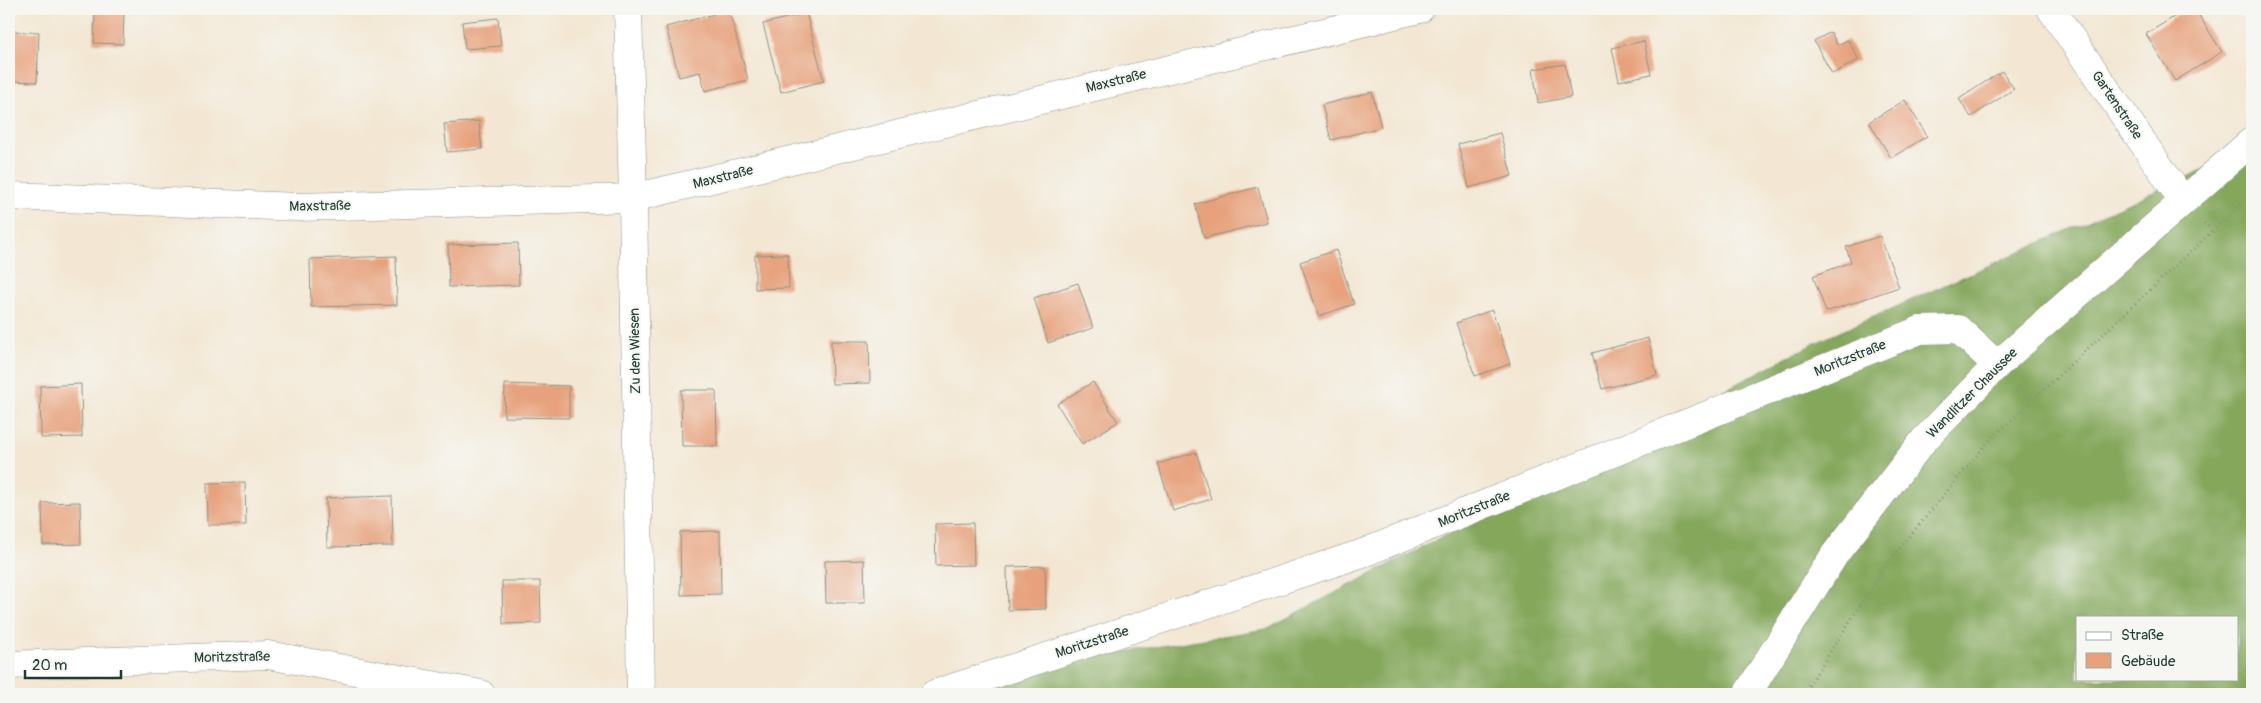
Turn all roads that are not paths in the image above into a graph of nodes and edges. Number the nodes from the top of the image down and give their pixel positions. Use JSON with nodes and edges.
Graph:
{"nodes":[{"id":1,"x":628,"y":9,"type":"edge"},
{"id":2,"x":1420,"y":9,"type":"edge"},
{"id":3,"x":2051,"y":9,"type":"edge"},
{"id":4,"x":2252,"y":141,"type":"edge"},
{"id":5,"x":9,"y":196,"type":"edge"},
{"id":6,"x":633,"y":198,"type":"junction"},
{"id":7,"x":2183,"y":200,"type":"junction"},
{"id":8,"x":1997,"y":365,"type":"junction"},
{"id":9,"x":9,"y":665,"type":"edge"},
{"id":10,"x":481,"y":694,"type":"edge"},
{"id":11,"x":640,"y":694,"type":"edge"},
{"id":12,"x":934,"y":694,"type":"edge"},
{"id":13,"x":1747,"y":694,"type":"edge"}],
"edges":[{"from":1,"to":6,"type":"street","name":"Zu den Wiesen"},
{"from":2,"to":6,"type":"street","name":"Maxstraße"},
{"from":3,"to":7,"type":"street","name":"Gartenstraße"},
{"from":4,"to":7,"type":"street","name":"Wandlitzer Chaussee"},
{"from":5,"to":6,"type":"street","name":"Maxstraße"},
{"from":6,"to":11,"type":"street","name":"Zu den Wiesen"},
{"from":7,"to":8,"type":"street","name":"Wandlitzer Chaussee"},
{"from":8,"to":12,"type":"street","name":"Moritzstraße"},
{"from":8,"to":13,"type":"street","name":"Wandlitzer Chaussee"},
{"from":9,"to":10,"type":"street","name":"Moritzstraße"}]}
